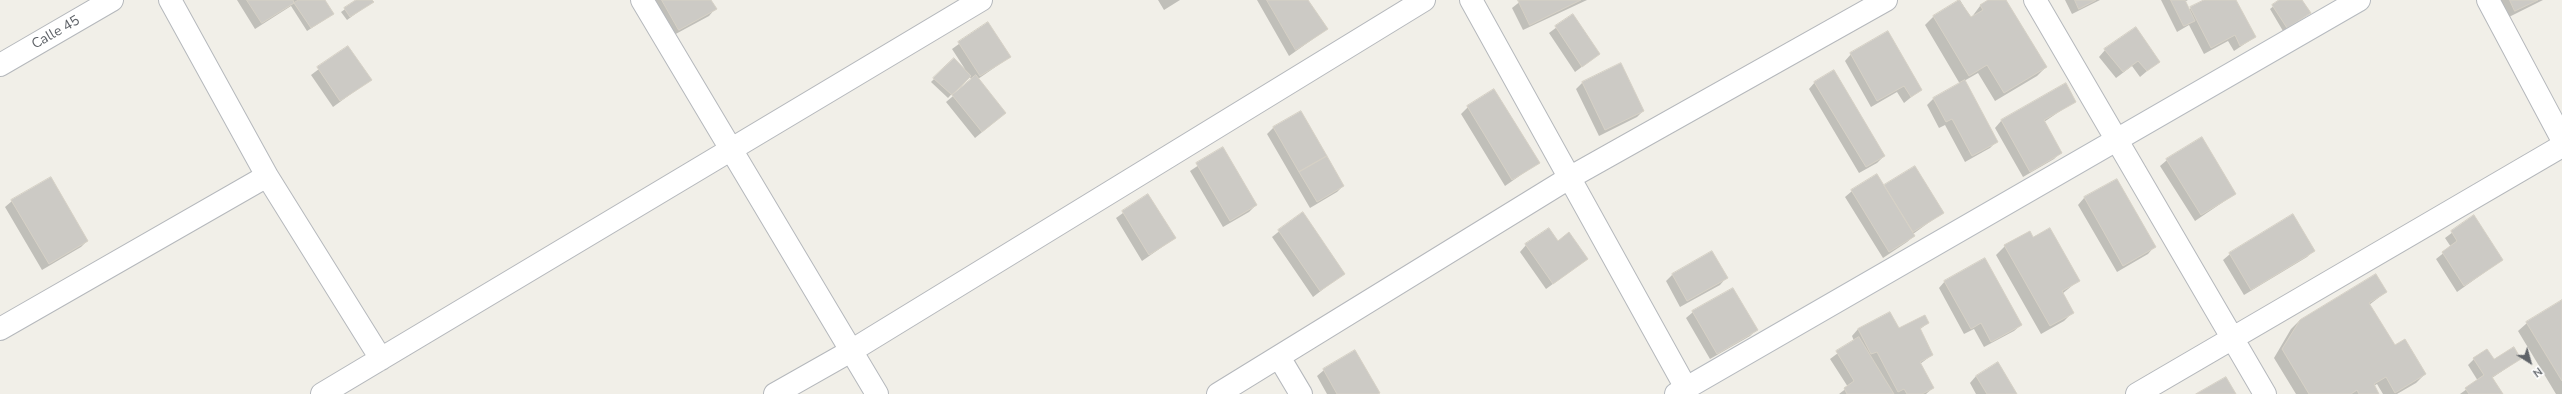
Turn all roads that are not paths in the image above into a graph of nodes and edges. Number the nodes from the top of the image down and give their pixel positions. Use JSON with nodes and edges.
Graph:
{"nodes":[{"id":1,"x":112,"y":0,"type":"edge"},
{"id":2,"x":170,"y":0,"type":"edge"},
{"id":3,"x":642,"y":0,"type":"edge"},
{"id":4,"x":981,"y":0,"type":"edge"},
{"id":5,"x":1424,"y":0,"type":"edge"},
{"id":6,"x":1471,"y":0,"type":"edge"},
{"id":7,"x":1886,"y":0,"type":"edge"},
{"id":8,"x":2035,"y":0,"type":"edge"},
{"id":9,"x":2359,"y":0,"type":"edge"},
{"id":10,"x":2488,"y":0,"type":"edge"},
{"id":11,"x":0,"y":65,"type":"edge"},
{"id":12,"x":2562,"y":140,"type":"edge"},
{"id":13,"x":2118,"y":141,"type":"junction"},
{"id":14,"x":2562,"y":146,"type":"edge"},
{"id":15,"x":732,"y":150,"type":"junction"},
{"id":16,"x":267,"y":176,"type":"junction"},
{"id":17,"x":1569,"y":178,"type":"junction"},
{"id":18,"x":0,"y":329,"type":"edge"},
{"id":19,"x":2232,"y":338,"type":"junction"},
{"id":20,"x":851,"y":351,"type":"junction"},
{"id":21,"x":1279,"y":358,"type":"junction"},
{"id":22,"x":381,"y":359,"type":"junction"},
{"id":23,"x":1681,"y":391,"type":"edge"},
{"id":24,"x":322,"y":394,"type":"edge"},
{"id":25,"x":775,"y":394,"type":"edge"},
{"id":26,"x":877,"y":394,"type":"edge"},
{"id":27,"x":1218,"y":394,"type":"edge"},
{"id":28,"x":1301,"y":394,"type":"edge"},
{"id":29,"x":2137,"y":394,"type":"edge"},
{"id":30,"x":2265,"y":394,"type":"edge"}],
"edges":[{"from":1,"to":11,"type":"street","name":"Calle 45"},
{"from":2,"to":16,"type":"street"},
{"from":3,"to":15,"type":"street"},
{"from":4,"to":15,"type":"street"},
{"from":5,"to":20,"type":"street"},
{"from":6,"to":17,"type":"street"},
{"from":7,"to":17,"type":"street"},
{"from":8,"to":13,"type":"street"},
{"from":9,"to":13,"type":"street"},
{"from":10,"to":12,"type":"street"},
{"from":13,"to":19,"type":"street"},
{"from":13,"to":23,"type":"street"},
{"from":14,"to":19,"type":"street"},
{"from":15,"to":20,"type":"street"},
{"from":15,"to":22,"type":"street"},
{"from":16,"to":18,"type":"street"},
{"from":16,"to":22,"type":"street"},
{"from":17,"to":21,"type":"street"},
{"from":17,"to":23,"type":"street"},
{"from":19,"to":29,"type":"street"},
{"from":19,"to":30,"type":"street"},
{"from":20,"to":25,"type":"street"},
{"from":20,"to":26,"type":"street"},
{"from":21,"to":27,"type":"street"},
{"from":21,"to":28,"type":"street"},
{"from":22,"to":24,"type":"street"}]}
